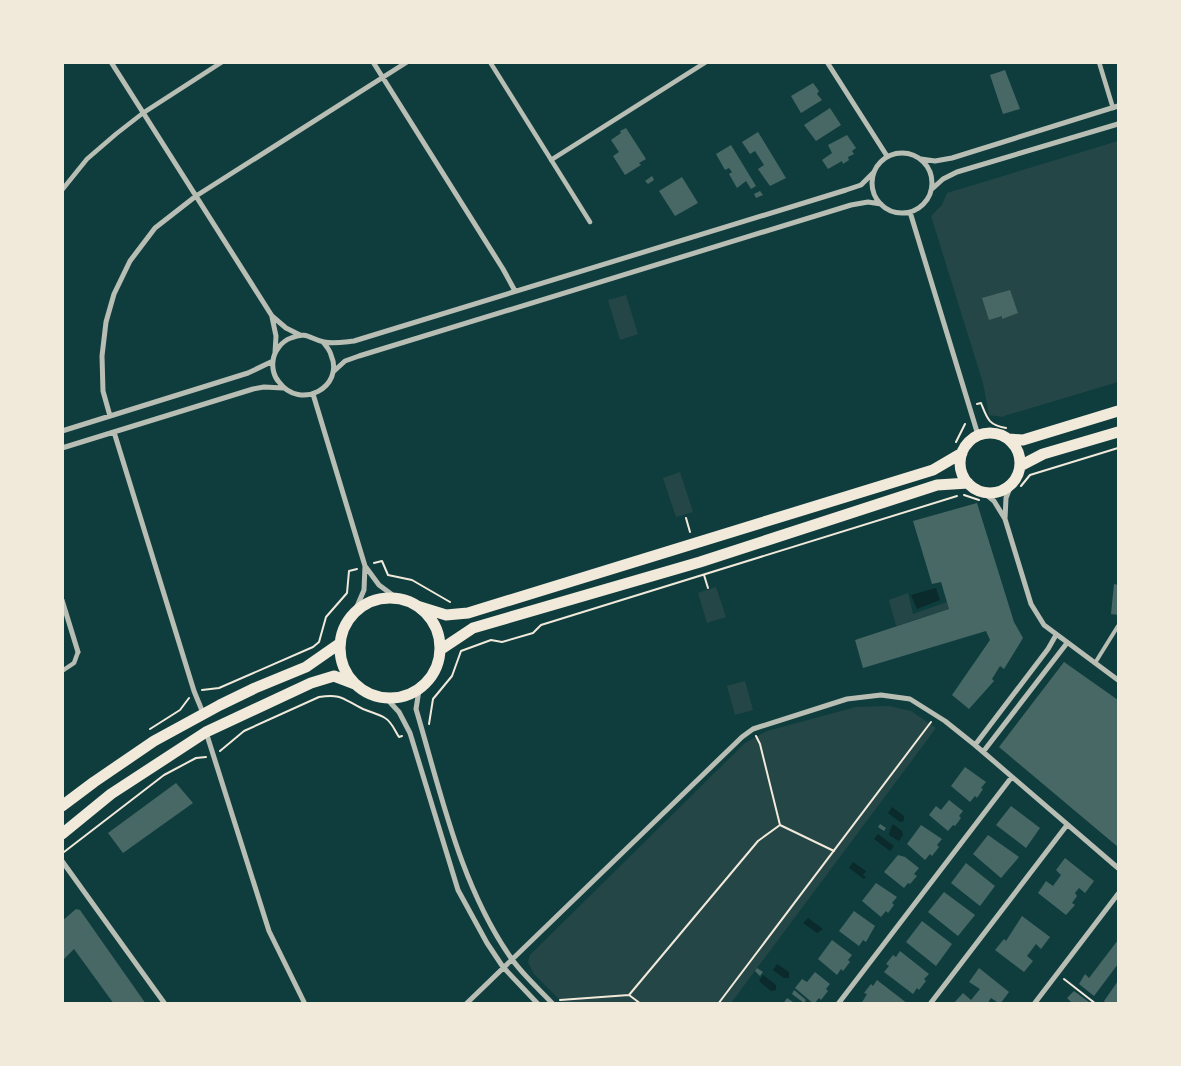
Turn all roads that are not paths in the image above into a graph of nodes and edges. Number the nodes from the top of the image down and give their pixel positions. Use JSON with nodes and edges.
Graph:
{"nodes":[{"id":1,"x":111,"y":62,"type":"edge"},
{"id":2,"x":222,"y":62,"type":"edge"},
{"id":3,"x":372,"y":62,"type":"edge"},
{"id":4,"x":407,"y":62,"type":"edge"},
{"id":5,"x":490,"y":62,"type":"edge"},
{"id":6,"x":706,"y":62,"type":"edge"},
{"id":7,"x":827,"y":62,"type":"edge"},
{"id":8,"x":1099,"y":62,"type":"edge"},
{"id":9,"x":382,"y":78,"type":"junction"},
{"id":10,"x":1116,"y":107,"type":"edge"},
{"id":11,"x":143,"y":113,"type":"junction"},
{"id":12,"x":1118,"y":124,"type":"edge"},
{"id":13,"x":887,"y":156,"type":"junction"},
{"id":14,"x":921,"y":158,"type":"junction"},
{"id":15,"x":551,"y":160,"type":"junction"},
{"id":16,"x":874,"y":172,"type":"junction"},
{"id":17,"x":932,"y":189,"type":"junction"},
{"id":18,"x":62,"y":190,"type":"edge"},
{"id":19,"x":196,"y":196,"type":"junction"},
{"id":20,"x":881,"y":204,"type":"junction"},
{"id":21,"x":910,"y":212,"type":"junction"},
{"id":22,"x":590,"y":222,"type":"dead end"},
{"id":23,"x":515,"y":291,"type":"junction"},
{"id":24,"x":272,"y":316,"type":"junction"},
{"id":25,"x":300,"y":335,"type":"junction"},
{"id":26,"x":323,"y":342,"type":"junction"},
{"id":27,"x":275,"y":353,"type":"junction"},
{"id":28,"x":273,"y":361,"type":"junction"},
{"id":29,"x":333,"y":372,"type":"junction"},
{"id":30,"x":283,"y":388,"type":"junction"},
{"id":31,"x":313,"y":394,"type":"junction"},
{"id":32,"x":1118,"y":411,"type":"edge"},
{"id":33,"x":110,"y":416,"type":"junction"},
{"id":34,"x":62,"y":431,"type":"edge"},
{"id":35,"x":114,"y":432,"type":"junction"},
{"id":36,"x":1118,"y":432,"type":"edge"},
{"id":37,"x":1010,"y":434,"type":"junction"},
{"id":38,"x":978,"y":435,"type":"junction"},
{"id":39,"x":62,"y":448,"type":"edge"},
{"id":40,"x":957,"y":450,"type":"junction"},
{"id":41,"x":1020,"y":466,"type":"junction"},
{"id":42,"x":968,"y":483,"type":"junction"},
{"id":43,"x":1014,"y":487,"type":"junction"},
{"id":44,"x":984,"y":497,"type":"junction"},
{"id":45,"x":1005,"y":519,"type":"junction"},
{"id":46,"x":365,"y":566,"type":"junction"},
{"id":47,"x":398,"y":599,"type":"junction"},
{"id":48,"x":62,"y":600,"type":"edge"},
{"id":49,"x":417,"y":606,"type":"junction"},
{"id":50,"x":355,"y":611,"type":"junction"},
{"id":51,"x":1118,"y":626,"type":"edge"},
{"id":52,"x":1056,"y":635,"type":"junction"},
{"id":53,"x":1067,"y":643,"type":"junction"},
{"id":54,"x":339,"y":644,"type":"junction"},
{"id":55,"x":440,"y":650,"type":"junction"},
{"id":56,"x":78,"y":652,"type":"joint"},
{"id":57,"x":1095,"y":663,"type":"junction"},
{"id":58,"x":62,"y":671,"type":"edge"},
{"id":59,"x":1118,"y":672,"type":"edge"},
{"id":60,"x":1117,"y":679,"type":"edge"},
{"id":61,"x":355,"y":684,"type":"junction"},
{"id":62,"x":419,"y":690,"type":"junction"},
{"id":63,"x":386,"y":698,"type":"junction"},
{"id":64,"x":203,"y":714,"type":"junction"},
{"id":65,"x":206,"y":732,"type":"junction"},
{"id":66,"x":974,"y":745,"type":"junction"},
{"id":67,"x":983,"y":752,"type":"junction"},
{"id":68,"x":1011,"y":778,"type":"junction"},
{"id":69,"x":62,"y":806,"type":"edge"},
{"id":70,"x":1067,"y":825,"type":"junction"},
{"id":71,"x":62,"y":834,"type":"edge"},
{"id":72,"x":62,"y":861,"type":"edge"},
{"id":73,"x":1118,"y":868,"type":"edge"},
{"id":74,"x":1118,"y":894,"type":"edge"},
{"id":75,"x":512,"y":959,"type":"junction"},
{"id":76,"x":503,"y":967,"type":"junction"},
{"id":77,"x":304,"y":1001,"type":"edge"},
{"id":78,"x":552,"y":1003,"type":"edge"},
{"id":79,"x":165,"y":1004,"type":"edge"},
{"id":80,"x":297,"y":1004,"type":"edge"},
{"id":81,"x":466,"y":1004,"type":"edge"},
{"id":82,"x":538,"y":1004,"type":"edge"},
{"id":83,"x":838,"y":1004,"type":"edge"},
{"id":84,"x":930,"y":1004,"type":"edge"},
{"id":85,"x":1034,"y":1004,"type":"edge"}],
"edges":[{"from":1,"to":11,"type":"street"},
{"from":2,"to":11,"type":"street"},
{"from":3,"to":9,"type":"street"},
{"from":4,"to":9,"type":"street"},
{"from":5,"to":15,"type":"street"},
{"from":6,"to":15,"type":"street"},
{"from":7,"to":13,"type":"street"},
{"from":8,"to":10,"type":"street"},
{"from":9,"to":19,"type":"street"},
{"from":9,"to":23,"type":"street"},
{"from":10,"to":14,"type":"street"},
{"from":11,"to":18,"type":"street"},
{"from":11,"to":19,"type":"street"},
{"from":12,"to":17,"type":"street"},
{"from":13,"to":14,"type":"street"},
{"from":13,"to":16,"type":"street"},
{"from":14,"to":17,"type":"street"},
{"from":15,"to":22,"type":"street"},
{"from":16,"to":20,"type":"street"},
{"from":16,"to":23,"type":"street"},
{"from":17,"to":21,"type":"street"},
{"from":19,"to":24,"type":"street"},
{"from":19,"to":33,"type":"street"},
{"from":20,"to":21,"type":"street"},
{"from":20,"to":29,"type":"street"},
{"from":21,"to":38,"type":"street"},
{"from":23,"to":26,"type":"street"},
{"from":24,"to":25,"type":"street"},
{"from":24,"to":27,"type":"street"},
{"from":25,"to":26,"type":"street"},
{"from":25,"to":27,"type":"street"},
{"from":26,"to":29,"type":"street"},
{"from":27,"to":28,"type":"street"},
{"from":28,"to":30,"type":"street"},
{"from":28,"to":33,"type":"street"},
{"from":29,"to":31,"type":"street"},
{"from":30,"to":31,"type":"street"},
{"from":30,"to":35,"type":"street"},
{"from":31,"to":46,"type":"street"},
{"from":32,"to":37,"type":"main road"},
{"from":33,"to":34,"type":"street"},
{"from":35,"to":39,"type":"street"},
{"from":35,"to":64,"type":"street"},
{"from":36,"to":41,"type":"main road"},
{"from":37,"to":38,"type":"main road"},
{"from":37,"to":41,"type":"main road"},
{"from":38,"to":40,"type":"main road"},
{"from":40,"to":42,"type":"main road"},
{"from":40,"to":49,"type":"main road"},
{"from":41,"to":43,"type":"main road"},
{"from":42,"to":44,"type":"main road"},
{"from":42,"to":55,"type":"main road"},
{"from":43,"to":44,"type":"main road"},
{"from":43,"to":45,"type":"street"},
{"from":44,"to":45,"type":"street"},
{"from":45,"to":52,"type":"street"},
{"from":46,"to":47,"type":"street"},
{"from":46,"to":50,"type":"street"},
{"from":47,"to":49,"type":"main road"},
{"from":47,"to":50,"type":"main road"},
{"from":48,"to":56,"type":"street"},
{"from":49,"to":55,"type":"main road"},
{"from":50,"to":54,"type":"main road"},
{"from":51,"to":57,"type":"lane"},
{"from":52,"to":53,"type":"street"},
{"from":52,"to":66,"type":"street"},
{"from":53,"to":57,"type":"street"},
{"from":53,"to":67,"type":"street"},
{"from":54,"to":61,"type":"main road"},
{"from":54,"to":64,"type":"main road"},
{"from":55,"to":62,"type":"main road"},
{"from":56,"to":58,"type":"street"},
{"from":57,"to":60,"type":"street"},
{"from":59,"to":60,"type":"lane"},
{"from":61,"to":63,"type":"main road"},
{"from":61,"to":65,"type":"main road"},
{"from":62,"to":63,"type":"main road"},
{"from":62,"to":75,"type":"street"},
{"from":63,"to":76,"type":"street"},
{"from":64,"to":69,"type":"main road"},
{"from":65,"to":71,"type":"main road"},
{"from":65,"to":77,"type":"street"},
{"from":66,"to":67,"type":"street"},
{"from":66,"to":75,"type":"street"},
{"from":67,"to":68,"type":"street"},
{"from":68,"to":70,"type":"street"},
{"from":68,"to":83,"type":"street"},
{"from":70,"to":73,"type":"street"},
{"from":70,"to":84,"type":"street"},
{"from":72,"to":79,"type":"street"},
{"from":74,"to":85,"type":"street"},
{"from":75,"to":76,"type":"street"},
{"from":75,"to":78,"type":"street"},
{"from":76,"to":81,"type":"street"},
{"from":76,"to":82,"type":"street"},
{"from":77,"to":80,"type":"street"}]}
